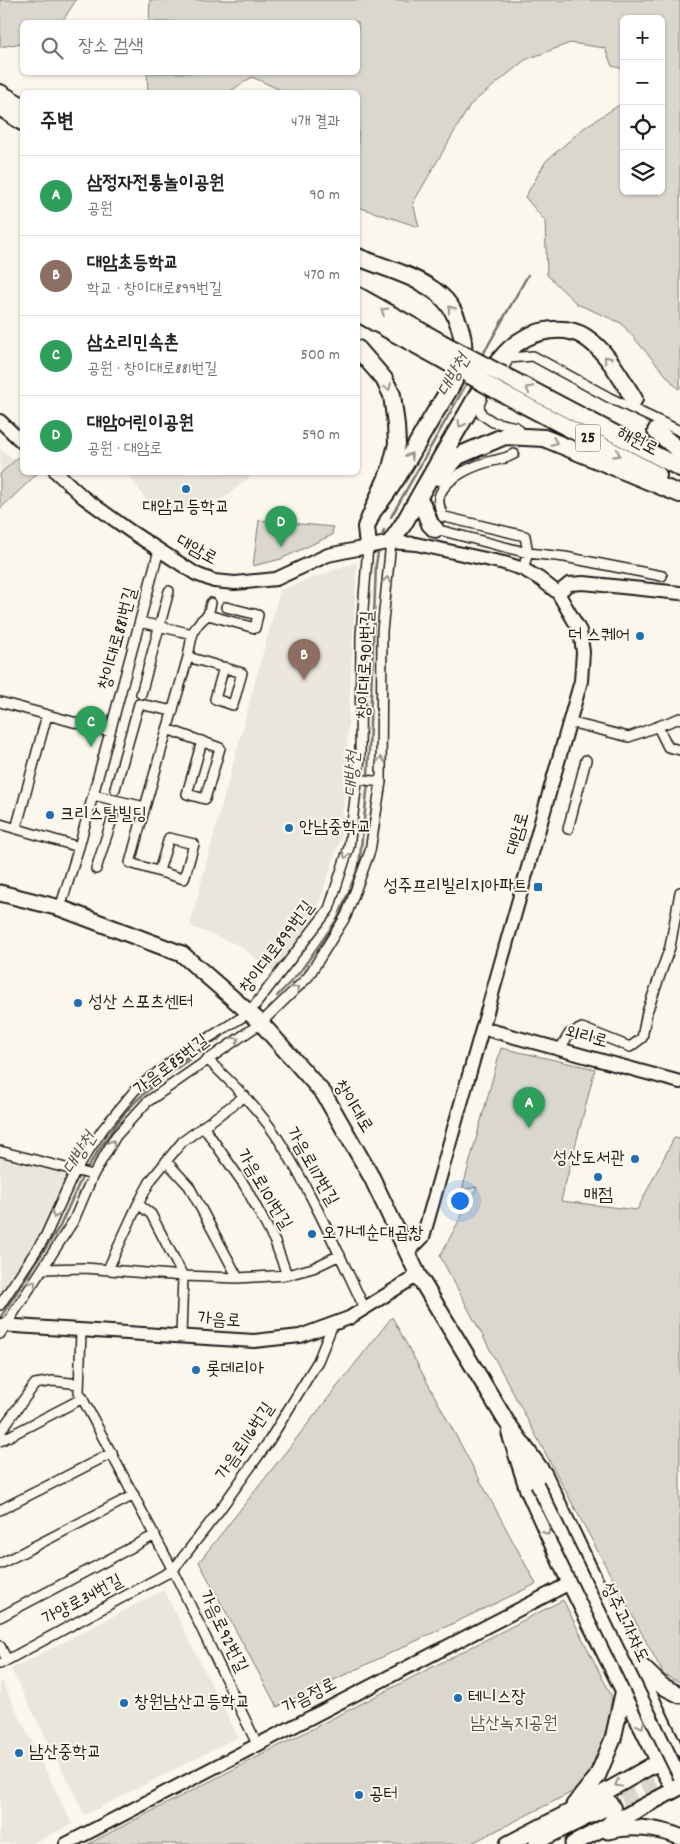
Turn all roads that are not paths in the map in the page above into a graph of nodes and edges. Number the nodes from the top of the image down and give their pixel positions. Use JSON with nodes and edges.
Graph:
{"nodes":[{"id":1,"x":0,"y":92,"type":"edge"},
{"id":2,"x":20,"y":105,"type":"edge"},
{"id":3,"x":0,"y":107,"type":"edge"},
{"id":4,"x":20,"y":121,"type":"edge"},
{"id":5,"x":360,"y":258,"type":"edge"},
{"id":6,"x":360,"y":297,"type":"edge"},
{"id":7,"x":360,"y":315,"type":"edge"},
{"id":8,"x":440,"y":350,"type":"junction"},
{"id":9,"x":360,"y":351,"type":"edge"},
{"id":10,"x":634,"y":399,"type":"dead end"},
{"id":11,"x":0,"y":421,"type":"edge"},
{"id":12,"x":519,"y":430,"type":"dead end"},
{"id":13,"x":656,"y":431,"type":"dead end"},
{"id":14,"x":680,"y":431,"type":"edge"},
{"id":15,"x":20,"y":440,"type":"edge"},
{"id":16,"x":680,"y":451,"type":"edge"},
{"id":17,"x":514,"y":454,"type":"dead end"},
{"id":18,"x":680,"y":468,"type":"edge"},
{"id":19,"x":59,"y":475,"type":"edge"},
{"id":20,"x":680,"y":487,"type":"edge"},
{"id":21,"x":680,"y":494,"type":"edge"},
{"id":22,"x":422,"y":504,"type":"junction"},
{"id":23,"x":373,"y":511,"type":"junction"},
{"id":24,"x":435,"y":529,"type":"joint"},
{"id":25,"x":391,"y":542,"type":"junction"},
{"id":26,"x":368,"y":546,"type":"junction"},
{"id":27,"x":160,"y":550,"type":"junction"},
{"id":28,"x":528,"y":553,"type":"junction"},
{"id":29,"x":523,"y":569,"type":"junction"},
{"id":30,"x":662,"y":576,"type":"dead end"},
{"id":31,"x":170,"y":591,"type":"dead end"},
{"id":32,"x":558,"y":593,"type":"junction"},
{"id":33,"x":680,"y":593,"type":"edge"},
{"id":34,"x":211,"y":603,"type":"dead end"},
{"id":35,"x":226,"y":607,"type":"dead end"},
{"id":36,"x":208,"y":615,"type":"junction"},
{"id":37,"x":140,"y":622,"type":"junction"},
{"id":38,"x":160,"y":626,"type":"junction"},
{"id":39,"x":193,"y":634,"type":"junction"},
{"id":40,"x":188,"y":657,"type":"junction"},
{"id":41,"x":224,"y":668,"type":"dead end"},
{"id":42,"x":141,"y":694,"type":"dead end"},
{"id":43,"x":0,"y":702,"type":"edge"},
{"id":44,"x":173,"y":712,"type":"junction"},
{"id":45,"x":47,"y":715,"type":"junction"},
{"id":46,"x":680,"y":718,"type":"edge"},
{"id":47,"x":570,"y":722,"type":"junction"},
{"id":48,"x":658,"y":727,"type":"junction"},
{"id":49,"x":167,"y":730,"type":"junction"},
{"id":50,"x":110,"y":732,"type":"junction"},
{"id":51,"x":202,"y":741,"type":"junction"},
{"id":52,"x":680,"y":750,"type":"edge"},
{"id":53,"x":586,"y":760,"type":"dead end"},
{"id":54,"x":358,"y":779,"type":"junction"},
{"id":55,"x":381,"y":782,"type":"junction"},
{"id":56,"x":115,"y":789,"type":"dead end"},
{"id":57,"x":93,"y":795,"type":"junction"},
{"id":58,"x":118,"y":801,"type":"junction"},
{"id":59,"x":145,"y":807,"type":"junction"},
{"id":60,"x":0,"y":824,"type":"edge"},
{"id":61,"x":16,"y":829,"type":"junction"},
{"id":62,"x":568,"y":830,"type":"dead end"},
{"id":63,"x":79,"y":847,"type":"junction"},
{"id":64,"x":96,"y":869,"type":"dead end"},
{"id":65,"x":158,"y":871,"type":"junction"},
{"id":66,"x":680,"y":892,"type":"edge"},
{"id":67,"x":0,"y":893,"type":"edge"},
{"id":68,"x":60,"y":908,"type":"junction"},
{"id":69,"x":330,"y":909,"type":"junction"},
{"id":70,"x":346,"y":916,"type":"junction"},
{"id":71,"x":255,"y":1018,"type":"junction"},
{"id":72,"x":482,"y":1028,"type":"junction"},
{"id":73,"x":560,"y":1049,"type":"junction"},
{"id":74,"x":207,"y":1059,"type":"junction"},
{"id":75,"x":680,"y":1082,"type":"edge"},
{"id":76,"x":244,"y":1096,"type":"junction"},
{"id":77,"x":203,"y":1126,"type":"junction"},
{"id":78,"x":0,"y":1151,"type":"edge"},
{"id":79,"x":166,"y":1161,"type":"junction"},
{"id":80,"x":75,"y":1170,"type":"junction"},
{"id":81,"x":93,"y":1175,"type":"junction"},
{"id":82,"x":138,"y":1204,"type":"junction"},
{"id":83,"x":407,"y":1253,"type":"junction"},
{"id":84,"x":340,"y":1255,"type":"junction"},
{"id":85,"x":43,"y":1269,"type":"junction"},
{"id":86,"x":108,"y":1270,"type":"junction"},
{"id":87,"x":418,"y":1274,"type":"junction"},
{"id":88,"x":287,"y":1275,"type":"junction"},
{"id":89,"x":183,"y":1276,"type":"junction"},
{"id":90,"x":238,"y":1278,"type":"junction"},
{"id":91,"x":0,"y":1305,"type":"edge"},
{"id":92,"x":364,"y":1307,"type":"junction"},
{"id":93,"x":333,"y":1324,"type":"junction"},
{"id":94,"x":2,"y":1327,"type":"edge"},
{"id":95,"x":81,"y":1330,"type":"junction"},
{"id":96,"x":181,"y":1336,"type":"junction"},
{"id":97,"x":79,"y":1384,"type":"junction"},
{"id":98,"x":83,"y":1398,"type":"junction"},
{"id":99,"x":506,"y":1421,"type":"junction"},
{"id":100,"x":0,"y":1432,"type":"edge"},
{"id":101,"x":0,"y":1441,"type":"edge"},
{"id":102,"x":112,"y":1453,"type":"junction"},
{"id":103,"x":537,"y":1484,"type":"joint"},
{"id":104,"x":134,"y":1495,"type":"junction"},
{"id":105,"x":0,"y":1510,"type":"edge"},
{"id":106,"x":155,"y":1536,"type":"junction"},
{"id":107,"x":0,"y":1564,"type":"edge"},
{"id":108,"x":174,"y":1570,"type":"junction"},
{"id":109,"x":570,"y":1583,"type":"junction"},
{"id":110,"x":0,"y":1617,"type":"edge"},
{"id":111,"x":0,"y":1646,"type":"edge"},
{"id":112,"x":629,"y":1652,"type":"junction"},
{"id":113,"x":4,"y":1661,"type":"edge"},
{"id":114,"x":624,"y":1689,"type":"junction"},
{"id":115,"x":680,"y":1695,"type":"edge"},
{"id":116,"x":257,"y":1744,"type":"junction"},
{"id":117,"x":679,"y":1753,"type":"edge"},
{"id":118,"x":659,"y":1762,"type":"junction"},
{"id":119,"x":679,"y":1788,"type":"edge"},
{"id":120,"x":566,"y":1814,"type":"junction"},
{"id":121,"x":599,"y":1814,"type":"junction"},
{"id":122,"x":590,"y":1836,"type":"junction"},
{"id":123,"x":680,"y":1837,"type":"edge"},
{"id":124,"x":66,"y":1844,"type":"edge"},
{"id":125,"x":508,"y":1844,"type":"edge"},
{"id":126,"x":530,"y":1844,"type":"edge"},
{"id":127,"x":549,"y":1844,"type":"edge"},
{"id":128,"x":573,"y":1844,"type":"edge"}],
"edges":[{"from":1,"to":2,"type":"highway"},
{"from":3,"to":4,"type":"highway"},
{"from":23,"to":5,"type":"highway","one_way":true},
{"from":8,"to":6,"type":"highway","number":"25","one_way":true},
{"from":7,"to":8,"type":"highway","number":"25"},
{"from":18,"to":8,"type":"highway","name":"해원로","number":"25","one_way":true,"bridge":true},
{"from":8,"to":20,"type":"highway","name":"해원로","number":"25","one_way":true,"bridge":true},
{"from":9,"to":23,"type":"highway","one_way":true},
{"from":10,"to":25,"type":"highway","one_way":true},
{"from":11,"to":15,"type":"street"},
{"from":12,"to":14,"type":"street"},
{"from":13,"to":16,"type":"highway"},
{"from":17,"to":28,"type":"street"},
{"from":19,"to":27,"type":"street","name":"대암로"},
{"from":22,"to":21,"type":"highway","one_way":true},
{"from":22,"to":24,"type":"highway"},
{"from":22,"to":25,"type":"highway"},
{"from":23,"to":26,"type":"highway"},
{"from":24,"to":28,"type":"street"},
{"from":25,"to":26,"type":"street","name":"대암로"},
{"from":25,"to":29,"type":"street","name":"대암로"},
{"from":55,"to":25,"type":"street","name":"창이대로901번길","one_way":true},
{"from":26,"to":27,"type":"street","name":"대암로"},
{"from":26,"to":54,"type":"street","name":"창이대로899번길"},
{"from":27,"to":37,"type":"street","name":"창이대로881번길"},
{"from":28,"to":29,"type":"street"},
{"from":28,"to":30,"type":"street"},
{"from":29,"to":32,"type":"street","name":"대암로"},
{"from":31,"to":38,"type":"street"},
{"from":32,"to":33,"type":"street"},
{"from":32,"to":47,"type":"street","name":"대암로"},
{"from":34,"to":36,"type":"street"},
{"from":35,"to":36,"type":"street"},
{"from":36,"to":39,"type":"street"},
{"from":37,"to":38,"type":"street"},
{"from":37,"to":50,"type":"street","name":"창이대로881번길"},
{"from":38,"to":39,"type":"street"},
{"from":38,"to":42,"type":"street"},
{"from":39,"to":40,"type":"street"},
{"from":40,"to":41,"type":"street"},
{"from":40,"to":44,"type":"street"},
{"from":43,"to":45,"type":"street"},
{"from":44,"to":49,"type":"street"},
{"from":44,"to":56,"type":"street"},
{"from":45,"to":50,"type":"street"},
{"from":45,"to":61,"type":"street"},
{"from":46,"to":48,"type":"street"},
{"from":47,"to":48,"type":"street"},
{"from":47,"to":72,"type":"street","name":"대암로"},
{"from":48,"to":52,"type":"street"},
{"from":49,"to":51,"type":"street"},
{"from":49,"to":59,"type":"street"},
{"from":50,"to":57,"type":"street","name":"창이대로881번길"},
{"from":51,"to":51,"type":"street"},
{"from":53,"to":62,"type":"street"},
{"from":54,"to":55,"type":"street"},
{"from":54,"to":69,"type":"street","name":"창이대로899번길","one_way":true},
{"from":55,"to":70,"type":"street","name":"창이대로901번길"},
{"from":57,"to":58,"type":"street"},
{"from":57,"to":63,"type":"street","name":"창이대로881번길"},
{"from":58,"to":59,"type":"street"},
{"from":58,"to":64,"type":"street"},
{"from":59,"to":65,"type":"street"},
{"from":60,"to":61,"type":"street"},
{"from":61,"to":63,"type":"street"},
{"from":63,"to":68,"type":"street","name":"창이대로881번길"},
{"from":65,"to":65,"type":"street"},
{"from":66,"to":73,"type":"street"},
{"from":67,"to":68,"type":"main road","name":"창이대로"},
{"from":68,"to":71,"type":"main road","name":"창이대로"},
{"from":69,"to":70,"type":"street"},
{"from":69,"to":71,"type":"street","name":"창이대로899번길"},
{"from":71,"to":70,"type":"street","name":"창이대로901번길","one_way":true},
{"from":74,"to":71,"type":"street","name":"가음로85번길","one_way":true},
{"from":71,"to":80,"type":"street"},
{"from":71,"to":83,"type":"main road","name":"창이대로"},
{"from":72,"to":73,"type":"street","name":"외리로"},
{"from":72,"to":83,"type":"street","name":"대암로"},
{"from":73,"to":75,"type":"street","name":"외리로"},
{"from":74,"to":76,"type":"street","name":"가음로117번길"},
{"from":81,"to":74,"type":"street","name":"가음로85번길","one_way":true},
{"from":76,"to":77,"type":"street"},
{"from":76,"to":84,"type":"street","name":"가음로117번길"},
{"from":77,"to":79,"type":"street"},
{"from":77,"to":88,"type":"street","name":"가음로101번길"},
{"from":78,"to":80,"type":"street"},
{"from":79,"to":82,"type":"street"},
{"from":79,"to":90,"type":"street"},
{"from":80,"to":81,"type":"street"},
{"from":80,"to":91,"type":"street","one_way":true},
{"from":81,"to":85,"type":"street","name":"가음로85번길"},
{"from":82,"to":86,"type":"street"},
{"from":82,"to":89,"type":"street"},
{"from":83,"to":87,"type":"main road","name":"창이대로"},
{"from":84,"to":88,"type":"street"},
{"from":84,"to":92,"type":"street","name":"가음로117번길"},
{"from":85,"to":86,"type":"street"},
{"from":94,"to":85,"type":"street","name":"가음로85번길","one_way":true},
{"from":86,"to":89,"type":"street"},
{"from":87,"to":92,"type":"street","name":"가음로"},
{"from":87,"to":99,"type":"main road","name":"창이대로"},
{"from":88,"to":90,"type":"street"},
{"from":89,"to":90,"type":"street"},
{"from":89,"to":96,"type":"street"},
{"from":92,"to":93,"type":"street","name":"가음로"},
{"from":93,"to":96,"type":"street","name":"가음로"},
{"from":93,"to":108,"type":"street","name":"가음로116번길"},
{"from":94,"to":95,"type":"street","name":"가음로"},
{"from":95,"to":96,"type":"street","name":"가음로"},
{"from":95,"to":97,"type":"street","name":"가음로92번길"},
{"from":97,"to":98,"type":"street","name":"가음로92번길"},
{"from":97,"to":100,"type":"street"},
{"from":98,"to":101,"type":"street"},
{"from":98,"to":102,"type":"street","name":"가음로92번길"},
{"from":99,"to":103,"type":"street","name":"창이대로"},
{"from":99,"to":109,"type":"main road","one_way":true},
{"from":99,"to":112,"type":"main road"},
{"from":102,"to":104,"type":"street","name":"가음로92번길"},
{"from":102,"to":105,"type":"street"},
{"from":103,"to":119,"type":"street","name":"성주고가차도","bridge":true},
{"from":104,"to":106,"type":"street","name":"가음로92번길"},
{"from":104,"to":107,"type":"street"},
{"from":106,"to":108,"type":"street","name":"가음로92번길"},
{"from":106,"to":110,"type":"street"},
{"from":108,"to":113,"type":"street","name":"가양로34번길"},
{"from":108,"to":116,"type":"street","name":"가음로92번길"},
{"from":109,"to":114,"type":"main road"},
{"from":109,"to":116,"type":"street","name":"가음정로"},
{"from":111,"to":113,"type":"street","name":"가양로34번길"},
{"from":112,"to":115,"type":"main road"},
{"from":112,"to":117,"type":"main road"},
{"from":114,"to":118,"type":"main road","one_way":true},
{"from":114,"to":120,"type":"main road"},
{"from":116,"to":124,"type":"street","name":"가음정로"},
{"from":117,"to":118,"type":"main road"},
{"from":118,"to":119,"type":"main road"},
{"from":118,"to":121,"type":"main road","one_way":true},
{"from":119,"to":121,"type":"main road"},
{"from":120,"to":121,"type":"main road"},
{"from":120,"to":125,"type":"main road"},
{"from":121,"to":122,"type":"main road"},
{"from":121,"to":126,"type":"main road"},
{"from":121,"to":127,"type":"main road"},
{"from":122,"to":123,"type":"main road"},
{"from":122,"to":128,"type":"main road"}]}
